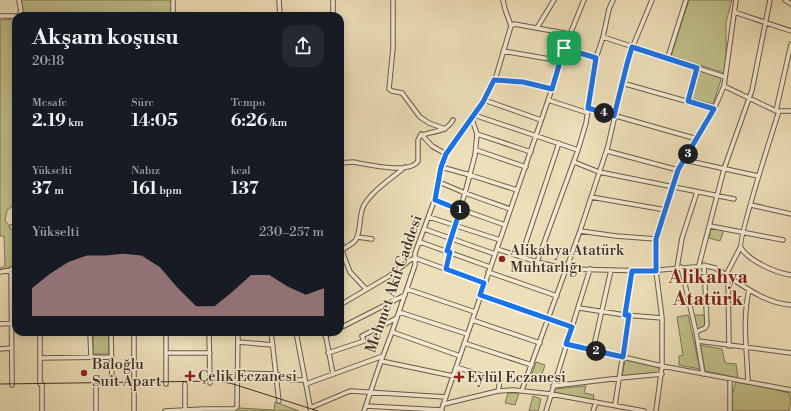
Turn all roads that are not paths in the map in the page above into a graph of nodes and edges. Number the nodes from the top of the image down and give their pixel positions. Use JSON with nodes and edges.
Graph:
{"nodes":[{"id":1,"x":19,"y":0,"type":"edge"},
{"id":2,"x":174,"y":0,"type":"edge"},
{"id":3,"x":279,"y":0,"type":"edge"},
{"id":4,"x":333,"y":0,"type":"edge"},
{"id":5,"x":393,"y":0,"type":"edge"},
{"id":6,"x":503,"y":0,"type":"edge"},
{"id":7,"x":554,"y":0,"type":"edge"},
{"id":8,"x":584,"y":0,"type":"edge"},
{"id":9,"x":613,"y":0,"type":"edge"},
{"id":10,"x":652,"y":0,"type":"edge"},
{"id":11,"x":686,"y":0,"type":"edge"},
{"id":12,"x":736,"y":0,"type":"edge"},
{"id":13,"x":770,"y":0,"type":"edge"},
{"id":14,"x":785,"y":0,"type":"edge"},
{"id":15,"x":791,"y":4,"type":"edge"},
{"id":16,"x":20,"y":12,"type":"edge"},
{"id":17,"x":173,"y":12,"type":"edge"},
{"id":18,"x":280,"y":12,"type":"edge"},
{"id":19,"x":333,"y":12,"type":"edge"},
{"id":20,"x":734,"y":12,"type":"junction"},
{"id":21,"x":0,"y":16,"type":"edge"},
{"id":22,"x":12,"y":16,"type":"edge"},
{"id":23,"x":765,"y":22,"type":"junction"},
{"id":24,"x":511,"y":26,"type":"junction"},
{"id":25,"x":537,"y":28,"type":"junction"},
{"id":26,"x":791,"y":31,"type":"edge"},
{"id":27,"x":570,"y":34,"type":"junction"},
{"id":28,"x":603,"y":37,"type":"junction"},
{"id":29,"x":791,"y":44,"type":"edge"},
{"id":30,"x":632,"y":47,"type":"junction"},
{"id":31,"x":564,"y":48,"type":"junction"},
{"id":32,"x":503,"y":51,"type":"junction"},
{"id":33,"x":668,"y":57,"type":"junction"},
{"id":34,"x":596,"y":58,"type":"junction"},
{"id":35,"x":561,"y":61,"type":"junction"},
{"id":36,"x":697,"y":68,"type":"junction"},
{"id":37,"x":726,"y":77,"type":"junction"},
{"id":38,"x":494,"y":80,"type":"junction"},
{"id":39,"x":622,"y":83,"type":"junction"},
{"id":40,"x":724,"y":86,"type":"junction"},
{"id":41,"x":552,"y":89,"type":"junction"},
{"id":42,"x":749,"y":98,"type":"junction"},
{"id":43,"x":484,"y":100,"type":"junction"},
{"id":44,"x":548,"y":100,"type":"junction"},
{"id":45,"x":688,"y":101,"type":"junction"},
{"id":46,"x":714,"y":109,"type":"junction"},
{"id":47,"x":588,"y":110,"type":"junction"},
{"id":48,"x":778,"y":111,"type":"junction"},
{"id":49,"x":791,"y":111,"type":"edge"},
{"id":50,"x":474,"y":115,"type":"junction"},
{"id":51,"x":614,"y":116,"type":"junction"},
{"id":52,"x":472,"y":119,"type":"junction"},
{"id":53,"x":453,"y":120,"type":"dead end"},
{"id":54,"x":541,"y":120,"type":"junction"},
{"id":55,"x":445,"y":129,"type":"junction"},
{"id":56,"x":421,"y":134,"type":"junction"},
{"id":57,"x":476,"y":134,"type":"junction"},
{"id":58,"x":536,"y":136,"type":"junction"},
{"id":59,"x":697,"y":139,"type":"junction"},
{"id":60,"x":559,"y":143,"type":"junction"},
{"id":61,"x":476,"y":150,"type":"junction"},
{"id":62,"x":578,"y":150,"type":"junction"},
{"id":63,"x":607,"y":151,"type":"junction"},
{"id":64,"x":530,"y":152,"type":"junction"},
{"id":65,"x":446,"y":154,"type":"junction"},
{"id":66,"x":684,"y":160,"type":"junction"},
{"id":67,"x":574,"y":162,"type":"junction"},
{"id":68,"x":344,"y":163,"type":"edge"},
{"id":69,"x":526,"y":166,"type":"junction"},
{"id":70,"x":441,"y":167,"type":"junction"},
{"id":71,"x":405,"y":168,"type":"junction"},
{"id":72,"x":724,"y":169,"type":"junction"},
{"id":73,"x":678,"y":170,"type":"junction"},
{"id":74,"x":599,"y":172,"type":"junction"},
{"id":75,"x":470,"y":174,"type":"junction"},
{"id":76,"x":758,"y":176,"type":"junction"},
{"id":77,"x":439,"y":182,"type":"junction"},
{"id":78,"x":673,"y":187,"type":"junction"},
{"id":79,"x":517,"y":190,"type":"junction"},
{"id":80,"x":697,"y":192,"type":"junction"},
{"id":81,"x":465,"y":193,"type":"junction"},
{"id":82,"x":717,"y":196,"type":"junction"},
{"id":83,"x":591,"y":197,"type":"junction"},
{"id":84,"x":734,"y":199,"type":"dead end"},
{"id":85,"x":435,"y":200,"type":"junction"},
{"id":86,"x":751,"y":205,"type":"junction"},
{"id":87,"x":510,"y":209,"type":"junction"},
{"id":88,"x":460,"y":210,"type":"junction"},
{"id":89,"x":666,"y":210,"type":"junction"},
{"id":90,"x":791,"y":214,"type":"edge"},
{"id":91,"x":429,"y":217,"type":"junction"},
{"id":92,"x":454,"y":225,"type":"junction"},
{"id":93,"x":505,"y":225,"type":"junction"},
{"id":94,"x":710,"y":226,"type":"junction"},
{"id":95,"x":424,"y":229,"type":"junction"},
{"id":96,"x":580,"y":231,"type":"junction"},
{"id":97,"x":743,"y":232,"type":"junction"},
{"id":98,"x":357,"y":237,"type":"junction"},
{"id":99,"x":451,"y":238,"type":"junction"},
{"id":100,"x":372,"y":239,"type":"dead end"},
{"id":101,"x":656,"y":239,"type":"junction"},
{"id":102,"x":500,"y":240,"type":"junction"},
{"id":103,"x":783,"y":240,"type":"dead end"},
{"id":104,"x":420,"y":242,"type":"junction"},
{"id":105,"x":740,"y":248,"type":"junction"},
{"id":106,"x":497,"y":249,"type":"junction"},
{"id":107,"x":344,"y":250,"type":"edge"},
{"id":108,"x":448,"y":252,"type":"junction"},
{"id":109,"x":495,"y":254,"type":"junction"},
{"id":110,"x":344,"y":257,"type":"edge"},
{"id":111,"x":521,"y":257,"type":"junction"},
{"id":112,"x":415,"y":258,"type":"junction"},
{"id":113,"x":537,"y":262,"type":"junction"},
{"id":114,"x":699,"y":265,"type":"junction"},
{"id":115,"x":704,"y":265,"type":"junction"},
{"id":116,"x":490,"y":266,"type":"junction"},
{"id":117,"x":679,"y":268,"type":"junction"},
{"id":118,"x":12,"y":269,"type":"edge"},
{"id":119,"x":446,"y":269,"type":"junction"},
{"id":120,"x":567,"y":269,"type":"junction"},
{"id":121,"x":590,"y":270,"type":"junction"},
{"id":122,"x":611,"y":270,"type":"junction"},
{"id":123,"x":632,"y":271,"type":"junction"},
{"id":124,"x":656,"y":271,"type":"junction"},
{"id":125,"x":0,"y":272,"type":"edge"},
{"id":126,"x":488,"y":272,"type":"junction"},
{"id":127,"x":727,"y":276,"type":"junction"},
{"id":128,"x":791,"y":276,"type":"edge"},
{"id":129,"x":484,"y":283,"type":"junction"},
{"id":130,"x":366,"y":289,"type":"junction"},
{"id":131,"x":407,"y":289,"type":"junction"},
{"id":132,"x":749,"y":290,"type":"junction"},
{"id":133,"x":405,"y":294,"type":"junction"},
{"id":134,"x":480,"y":295,"type":"junction"},
{"id":135,"x":556,"y":296,"type":"junction"},
{"id":136,"x":344,"y":303,"type":"edge"},
{"id":137,"x":791,"y":305,"type":"edge"},
{"id":138,"x":579,"y":308,"type":"junction"},
{"id":139,"x":602,"y":311,"type":"junction"},
{"id":140,"x":399,"y":312,"type":"junction"},
{"id":141,"x":475,"y":312,"type":"junction"},
{"id":142,"x":627,"y":315,"type":"junction"},
{"id":143,"x":397,"y":318,"type":"junction"},
{"id":144,"x":662,"y":318,"type":"junction"},
{"id":145,"x":472,"y":320,"type":"junction"},
{"id":146,"x":548,"y":320,"type":"junction"},
{"id":147,"x":0,"y":324,"type":"edge"},
{"id":148,"x":12,"y":324,"type":"edge"},
{"id":149,"x":344,"y":326,"type":"edge"},
{"id":150,"x":572,"y":327,"type":"junction"},
{"id":151,"x":392,"y":332,"type":"junction"},
{"id":152,"x":696,"y":332,"type":"junction"},
{"id":153,"x":467,"y":334,"type":"junction"},
{"id":154,"x":13,"y":336,"type":"edge"},
{"id":155,"x":40,"y":336,"type":"edge"},
{"id":156,"x":90,"y":336,"type":"edge"},
{"id":157,"x":111,"y":336,"type":"edge"},
{"id":158,"x":134,"y":336,"type":"edge"},
{"id":159,"x":166,"y":336,"type":"edge"},
{"id":160,"x":210,"y":336,"type":"edge"},
{"id":161,"x":238,"y":336,"type":"edge"},
{"id":162,"x":272,"y":336,"type":"edge"},
{"id":163,"x":297,"y":336,"type":"edge"},
{"id":164,"x":325,"y":336,"type":"edge"},
{"id":165,"x":238,"y":342,"type":"junction"},
{"id":166,"x":698,"y":342,"type":"junction"},
{"id":167,"x":464,"y":343,"type":"junction"},
{"id":168,"x":540,"y":343,"type":"junction"},
{"id":169,"x":566,"y":344,"type":"junction"},
{"id":170,"x":273,"y":345,"type":"junction"},
{"id":171,"x":729,"y":346,"type":"junction"},
{"id":172,"x":12,"y":348,"type":"junction"},
{"id":173,"x":746,"y":348,"type":"junction"},
{"id":174,"x":0,"y":349,"type":"edge"},
{"id":175,"x":593,"y":350,"type":"junction"},
{"id":176,"x":166,"y":353,"type":"junction"},
{"id":177,"x":210,"y":353,"type":"junction"},
{"id":178,"x":328,"y":353,"type":"junction"},
{"id":179,"x":791,"y":353,"type":"edge"},
{"id":180,"x":383,"y":356,"type":"junction"},
{"id":181,"x":460,"y":356,"type":"junction"},
{"id":182,"x":91,"y":357,"type":"junction"},
{"id":183,"x":111,"y":357,"type":"junction"},
{"id":184,"x":623,"y":357,"type":"junction"},
{"id":185,"x":40,"y":358,"type":"junction"},
{"id":186,"x":381,"y":361,"type":"junction"},
{"id":187,"x":532,"y":365,"type":"junction"},
{"id":188,"x":662,"y":366,"type":"junction"},
{"id":189,"x":456,"y":367,"type":"junction"},
{"id":190,"x":238,"y":373,"type":"junction"},
{"id":191,"x":277,"y":374,"type":"junction"},
{"id":192,"x":333,"y":374,"type":"junction"},
{"id":193,"x":662,"y":374,"type":"junction"},
{"id":194,"x":703,"y":374,"type":"junction"},
{"id":195,"x":453,"y":376,"type":"junction"},
{"id":196,"x":620,"y":378,"type":"junction"},
{"id":197,"x":730,"y":379,"type":"junction"},
{"id":198,"x":306,"y":382,"type":"junction"},
{"id":199,"x":748,"y":382,"type":"junction"},
{"id":200,"x":210,"y":383,"type":"dead end"},
{"id":201,"x":112,"y":384,"type":"dead end"},
{"id":202,"x":166,"y":384,"type":"dead end"},
{"id":203,"x":185,"y":384,"type":"dead end"},
{"id":204,"x":12,"y":385,"type":"dead end"},
{"id":205,"x":96,"y":385,"type":"dead end"},
{"id":206,"x":554,"y":386,"type":"junction"},
{"id":207,"x":522,"y":390,"type":"junction"},
{"id":208,"x":791,"y":390,"type":"edge"},
{"id":209,"x":498,"y":391,"type":"junction"},
{"id":210,"x":371,"y":392,"type":"junction"},
{"id":211,"x":551,"y":394,"type":"junction"},
{"id":212,"x":446,"y":397,"type":"junction"},
{"id":213,"x":279,"y":401,"type":"dead end"},
{"id":214,"x":596,"y":402,"type":"junction"},
{"id":215,"x":444,"y":404,"type":"junction"},
{"id":216,"x":615,"y":405,"type":"junction"},
{"id":217,"x":366,"y":406,"type":"junction"},
{"id":218,"x":310,"y":409,"type":"edge"},
{"id":219,"x":626,"y":409,"type":"edge"},
{"id":220,"x":185,"y":410,"type":"junction"},
{"id":221,"x":42,"y":411,"type":"edge"},
{"id":222,"x":96,"y":411,"type":"edge"},
{"id":223,"x":134,"y":411,"type":"edge"},
{"id":224,"x":165,"y":411,"type":"edge"},
{"id":225,"x":364,"y":411,"type":"edge"},
{"id":226,"x":441,"y":411,"type":"edge"},
{"id":227,"x":546,"y":411,"type":"edge"},
{"id":228,"x":593,"y":411,"type":"edge"},
{"id":229,"x":644,"y":411,"type":"edge"},
{"id":230,"x":656,"y":411,"type":"edge"},
{"id":231,"x":730,"y":411,"type":"edge"}],
"edges":[{"from":1,"to":16,"type":"street"},
{"from":2,"to":17,"type":"street"},
{"from":3,"to":18,"type":"street"},
{"from":4,"to":19,"type":"street"},
{"from":5,"to":55,"type":"street"},
{"from":6,"to":24,"type":"street"},
{"from":7,"to":25,"type":"street"},
{"from":8,"to":27,"type":"street"},
{"from":9,"to":28,"type":"street"},
{"from":10,"to":30,"type":"street"},
{"from":11,"to":33,"type":"street"},
{"from":12,"to":20,"type":"street"},
{"from":13,"to":23,"type":"street"},
{"from":14,"to":15,"type":"street"},
{"from":20,"to":23,"type":"street"},
{"from":20,"to":37,"type":"street"},
{"from":21,"to":22,"type":"street"},
{"from":23,"to":26,"type":"street"},
{"from":23,"to":42,"type":"street"},
{"from":24,"to":25,"type":"street"},
{"from":24,"to":32,"type":"street","name":"Mehmet Akif Caddesi"},
{"from":25,"to":27,"type":"street"},
{"from":27,"to":31,"type":"street"},
{"from":28,"to":30,"type":"street"},
{"from":28,"to":34,"type":"street"},
{"from":29,"to":48,"type":"street"},
{"from":30,"to":33,"type":"street"},
{"from":30,"to":39,"type":"street"},
{"from":31,"to":34,"type":"street"},
{"from":31,"to":35,"type":"street"},
{"from":32,"to":35,"type":"street"},
{"from":32,"to":38,"type":"street","name":"Mehmet Akif Caddesi"},
{"from":33,"to":36,"type":"street"},
{"from":34,"to":47,"type":"street"},
{"from":35,"to":41,"type":"street"},
{"from":36,"to":37,"type":"street"},
{"from":36,"to":45,"type":"street"},
{"from":37,"to":40,"type":"street"},
{"from":38,"to":41,"type":"street"},
{"from":38,"to":43,"type":"street","name":"Mehmet Akif Caddesi"},
{"from":39,"to":45,"type":"street"},
{"from":39,"to":51,"type":"street"},
{"from":40,"to":42,"type":"street"},
{"from":40,"to":46,"type":"street"},
{"from":41,"to":44,"type":"street"},
{"from":42,"to":48,"type":"street"},
{"from":42,"to":72,"type":"street"},
{"from":43,"to":50,"type":"street","name":"Mehmet Akif Caddesi"},
{"from":43,"to":54,"type":"street"},
{"from":44,"to":47,"type":"street"},
{"from":44,"to":54,"type":"street"},
{"from":45,"to":46,"type":"street"},
{"from":46,"to":59,"type":"street"},
{"from":47,"to":51,"type":"street"},
{"from":47,"to":62,"type":"street"},
{"from":48,"to":49,"type":"street"},
{"from":48,"to":76,"type":"street"},
{"from":50,"to":52,"type":"street","name":"Mehmet Akif Caddesi"},
{"from":50,"to":58,"type":"street"},
{"from":51,"to":59,"type":"street"},
{"from":51,"to":63,"type":"street"},
{"from":52,"to":57,"type":"street"},
{"from":52,"to":65,"type":"street","name":"Mehmet Akif Caddesi"},
{"from":53,"to":55,"type":"street"},
{"from":54,"to":58,"type":"street"},
{"from":55,"to":56,"type":"street"},
{"from":56,"to":65,"type":"street"},
{"from":56,"to":71,"type":"street"},
{"from":57,"to":61,"type":"street"},
{"from":57,"to":64,"type":"street"},
{"from":58,"to":60,"type":"street"},
{"from":58,"to":64,"type":"street"},
{"from":59,"to":66,"type":"street"},
{"from":60,"to":62,"type":"street"},
{"from":60,"to":111,"type":"street"},
{"from":61,"to":69,"type":"street"},
{"from":61,"to":75,"type":"street"},
{"from":62,"to":67,"type":"street"},
{"from":63,"to":73,"type":"street"},
{"from":63,"to":74,"type":"street"},
{"from":64,"to":69,"type":"street"},
{"from":65,"to":70,"type":"street","name":"Mehmet Akif Caddesi"},
{"from":66,"to":72,"type":"street"},
{"from":66,"to":73,"type":"street"},
{"from":67,"to":74,"type":"street"},
{"from":67,"to":113,"type":"street"},
{"from":68,"to":71,"type":"street"},
{"from":69,"to":79,"type":"street"},
{"from":70,"to":75,"type":"street"},
{"from":70,"to":77,"type":"street","name":"Mehmet Akif Caddesi"},
{"from":71,"to":98,"type":"street"},
{"from":72,"to":76,"type":"street"},
{"from":72,"to":82,"type":"street"},
{"from":73,"to":78,"type":"street"},
{"from":74,"to":78,"type":"street"},
{"from":74,"to":83,"type":"street"},
{"from":75,"to":79,"type":"street"},
{"from":75,"to":81,"type":"street"},
{"from":76,"to":86,"type":"street"},
{"from":77,"to":81,"type":"street"},
{"from":77,"to":85,"type":"street","name":"Mehmet Akif Caddesi"},
{"from":78,"to":80,"type":"street"},
{"from":78,"to":89,"type":"street"},
{"from":79,"to":87,"type":"street"},
{"from":80,"to":82,"type":"street"},
{"from":80,"to":117,"type":"street"},
{"from":81,"to":87,"type":"street"},
{"from":81,"to":88,"type":"street"},
{"from":82,"to":84,"type":"street"},
{"from":82,"to":94,"type":"street"},
{"from":83,"to":89,"type":"street"},
{"from":83,"to":96,"type":"street"},
{"from":85,"to":88,"type":"street"},
{"from":85,"to":91,"type":"street","name":"Mehmet Akif Caddesi"},
{"from":86,"to":90,"type":"street"},
{"from":86,"to":97,"type":"street"},
{"from":87,"to":93,"type":"street"},
{"from":88,"to":92,"type":"street"},
{"from":88,"to":93,"type":"street"},
{"from":89,"to":101,"type":"street"},
{"from":91,"to":92,"type":"street"},
{"from":91,"to":95,"type":"street","name":"Mehmet Akif Caddesi"},
{"from":92,"to":99,"type":"street"},
{"from":92,"to":102,"type":"street"},
{"from":93,"to":102,"type":"street"},
{"from":94,"to":97,"type":"street"},
{"from":94,"to":114,"type":"street"},
{"from":95,"to":99,"type":"street"},
{"from":95,"to":104,"type":"street","name":"Mehmet Akif Caddesi"},
{"from":96,"to":101,"type":"street"},
{"from":96,"to":120,"type":"street"},
{"from":97,"to":103,"type":"street"},
{"from":97,"to":105,"type":"street"},
{"from":98,"to":100,"type":"street"},
{"from":98,"to":107,"type":"street"},
{"from":99,"to":108,"type":"street"},
{"from":99,"to":109,"type":"street"},
{"from":101,"to":124,"type":"street"},
{"from":102,"to":106,"type":"street"},
{"from":104,"to":108,"type":"street"},
{"from":104,"to":112,"type":"street","name":"Mehmet Akif Caddesi"},
{"from":105,"to":127,"type":"street"},
{"from":105,"to":128,"type":"street"},
{"from":106,"to":109,"type":"street"},
{"from":106,"to":111,"type":"street"},
{"from":108,"to":116,"type":"street"},
{"from":108,"to":119,"type":"street"},
{"from":109,"to":116,"type":"street"},
{"from":110,"to":130,"type":"street"},
{"from":111,"to":113,"type":"street"},
{"from":112,"to":119,"type":"street"},
{"from":112,"to":130,"type":"street"},
{"from":112,"to":131,"type":"street","name":"Mehmet Akif Caddesi"},
{"from":113,"to":120,"type":"street"},
{"from":114,"to":115,"type":"street"},
{"from":114,"to":117,"type":"street"},
{"from":115,"to":127,"type":"street"},
{"from":115,"to":152,"type":"street"},
{"from":116,"to":126,"type":"street"},
{"from":117,"to":124,"type":"street"},
{"from":117,"to":152,"type":"street"},
{"from":118,"to":125,"type":"street"},
{"from":119,"to":129,"type":"street"},
{"from":120,"to":121,"type":"street"},
{"from":120,"to":135,"type":"street"},
{"from":121,"to":122,"type":"street"},
{"from":121,"to":138,"type":"street"},
{"from":122,"to":123,"type":"street"},
{"from":122,"to":139,"type":"street"},
{"from":123,"to":124,"type":"street"},
{"from":123,"to":142,"type":"street"},
{"from":124,"to":144,"type":"street"},
{"from":126,"to":129,"type":"street"},
{"from":126,"to":135,"type":"street"},
{"from":127,"to":132,"type":"street"},
{"from":127,"to":171,"type":"street"},
{"from":129,"to":134,"type":"street"},
{"from":130,"to":136,"type":"street"},
{"from":131,"to":133,"type":"street","name":"Mehmet Akif Caddesi"},
{"from":131,"to":141,"type":"street"},
{"from":132,"to":137,"type":"street"},
{"from":132,"to":173,"type":"street"},
{"from":133,"to":140,"type":"street","name":"Mehmet Akif Caddesi"},
{"from":133,"to":149,"type":"street"},
{"from":134,"to":141,"type":"street"},
{"from":134,"to":146,"type":"street"},
{"from":135,"to":146,"type":"street"},
{"from":138,"to":139,"type":"street"},
{"from":138,"to":150,"type":"street"},
{"from":139,"to":142,"type":"street"},
{"from":139,"to":175,"type":"street"},
{"from":140,"to":143,"type":"street","name":"Mehmet Akif Caddesi"},
{"from":140,"to":153,"type":"street"},
{"from":141,"to":145,"type":"street"},
{"from":142,"to":144,"type":"street"},
{"from":142,"to":184,"type":"street"},
{"from":143,"to":151,"type":"street","name":"Mehmet Akif Caddesi"},
{"from":143,"to":178,"type":"street"},
{"from":144,"to":188,"type":"street"},
{"from":145,"to":153,"type":"street"},
{"from":145,"to":168,"type":"street"},
{"from":146,"to":150,"type":"street"},
{"from":146,"to":168,"type":"street"},
{"from":147,"to":148,"type":"street"},
{"from":150,"to":169,"type":"street"},
{"from":151,"to":180,"type":"street","name":"Mehmet Akif Caddesi"},
{"from":151,"to":181,"type":"street"},
{"from":152,"to":166,"type":"street"},
{"from":153,"to":167,"type":"street"},
{"from":154,"to":172,"type":"street"},
{"from":155,"to":185,"type":"street"},
{"from":156,"to":182,"type":"street"},
{"from":157,"to":183,"type":"street"},
{"from":158,"to":223,"type":"street"},
{"from":159,"to":176,"type":"street"},
{"from":160,"to":177,"type":"street"},
{"from":161,"to":165,"type":"street"},
{"from":162,"to":170,"type":"street"},
{"from":163,"to":198,"type":"street"},
{"from":164,"to":178,"type":"street"},
{"from":165,"to":170,"type":"street"},
{"from":165,"to":190,"type":"street"},
{"from":166,"to":171,"type":"street"},
{"from":166,"to":194,"type":"street"},
{"from":167,"to":181,"type":"street"},
{"from":167,"to":187,"type":"street"},
{"from":168,"to":187,"type":"street"},
{"from":169,"to":175,"type":"street"},
{"from":169,"to":206,"type":"street"},
{"from":170,"to":191,"type":"street"},
{"from":171,"to":173,"type":"street"},
{"from":172,"to":174,"type":"street"},
{"from":172,"to":204,"type":"street"},
{"from":173,"to":179,"type":"street"},
{"from":173,"to":199,"type":"street"},
{"from":175,"to":184,"type":"street"},
{"from":176,"to":177,"type":"street"},
{"from":176,"to":202,"type":"street"},
{"from":177,"to":200,"type":"street"},
{"from":178,"to":192,"type":"street"},
{"from":180,"to":186,"type":"street","name":"Mehmet Akif Caddesi"},
{"from":180,"to":192,"type":"street"},
{"from":181,"to":189,"type":"street"},
{"from":182,"to":183,"type":"street"},
{"from":182,"to":185,"type":"street"},
{"from":183,"to":201,"type":"street"},
{"from":184,"to":188,"type":"street"},
{"from":184,"to":196,"type":"street"},
{"from":185,"to":221,"type":"street"},
{"from":186,"to":195,"type":"street"},
{"from":186,"to":210,"type":"street","name":"Mehmet Akif Caddesi"},
{"from":187,"to":207,"type":"street"},
{"from":188,"to":193,"type":"street"},
{"from":188,"to":194,"type":"street"},
{"from":189,"to":195,"type":"street"},
{"from":189,"to":209,"type":"street"},
{"from":190,"to":191,"type":"street"},
{"from":190,"to":220,"type":"street"},
{"from":191,"to":198,"type":"street"},
{"from":191,"to":213,"type":"street"},
{"from":192,"to":198,"type":"street"},
{"from":193,"to":196,"type":"street"},
{"from":193,"to":230,"type":"street"},
{"from":194,"to":197,"type":"street"},
{"from":195,"to":212,"type":"street"},
{"from":196,"to":206,"type":"street"},
{"from":196,"to":216,"type":"street"},
{"from":197,"to":199,"type":"street"},
{"from":197,"to":231,"type":"street"},
{"from":198,"to":218,"type":"street"},
{"from":199,"to":208,"type":"street"},
{"from":203,"to":220,"type":"street"},
{"from":205,"to":222,"type":"street"},
{"from":206,"to":211,"type":"street"},
{"from":207,"to":209,"type":"street"},
{"from":207,"to":211,"type":"street"},
{"from":209,"to":215,"type":"street"},
{"from":210,"to":212,"type":"street"},
{"from":210,"to":217,"type":"street","name":"Mehmet Akif Caddesi"},
{"from":210,"to":218,"type":"street"},
{"from":211,"to":214,"type":"street"},
{"from":211,"to":227,"type":"street"},
{"from":212,"to":215,"type":"street"},
{"from":214,"to":216,"type":"street"},
{"from":214,"to":228,"type":"street"},
{"from":215,"to":226,"type":"street"},
{"from":216,"to":219,"type":"street"},
{"from":217,"to":225,"type":"street","name":"Mehmet Akif Caddesi"},
{"from":217,"to":226,"type":"street"},
{"from":219,"to":229,"type":"street"},
{"from":220,"to":224,"type":"street"}]}
